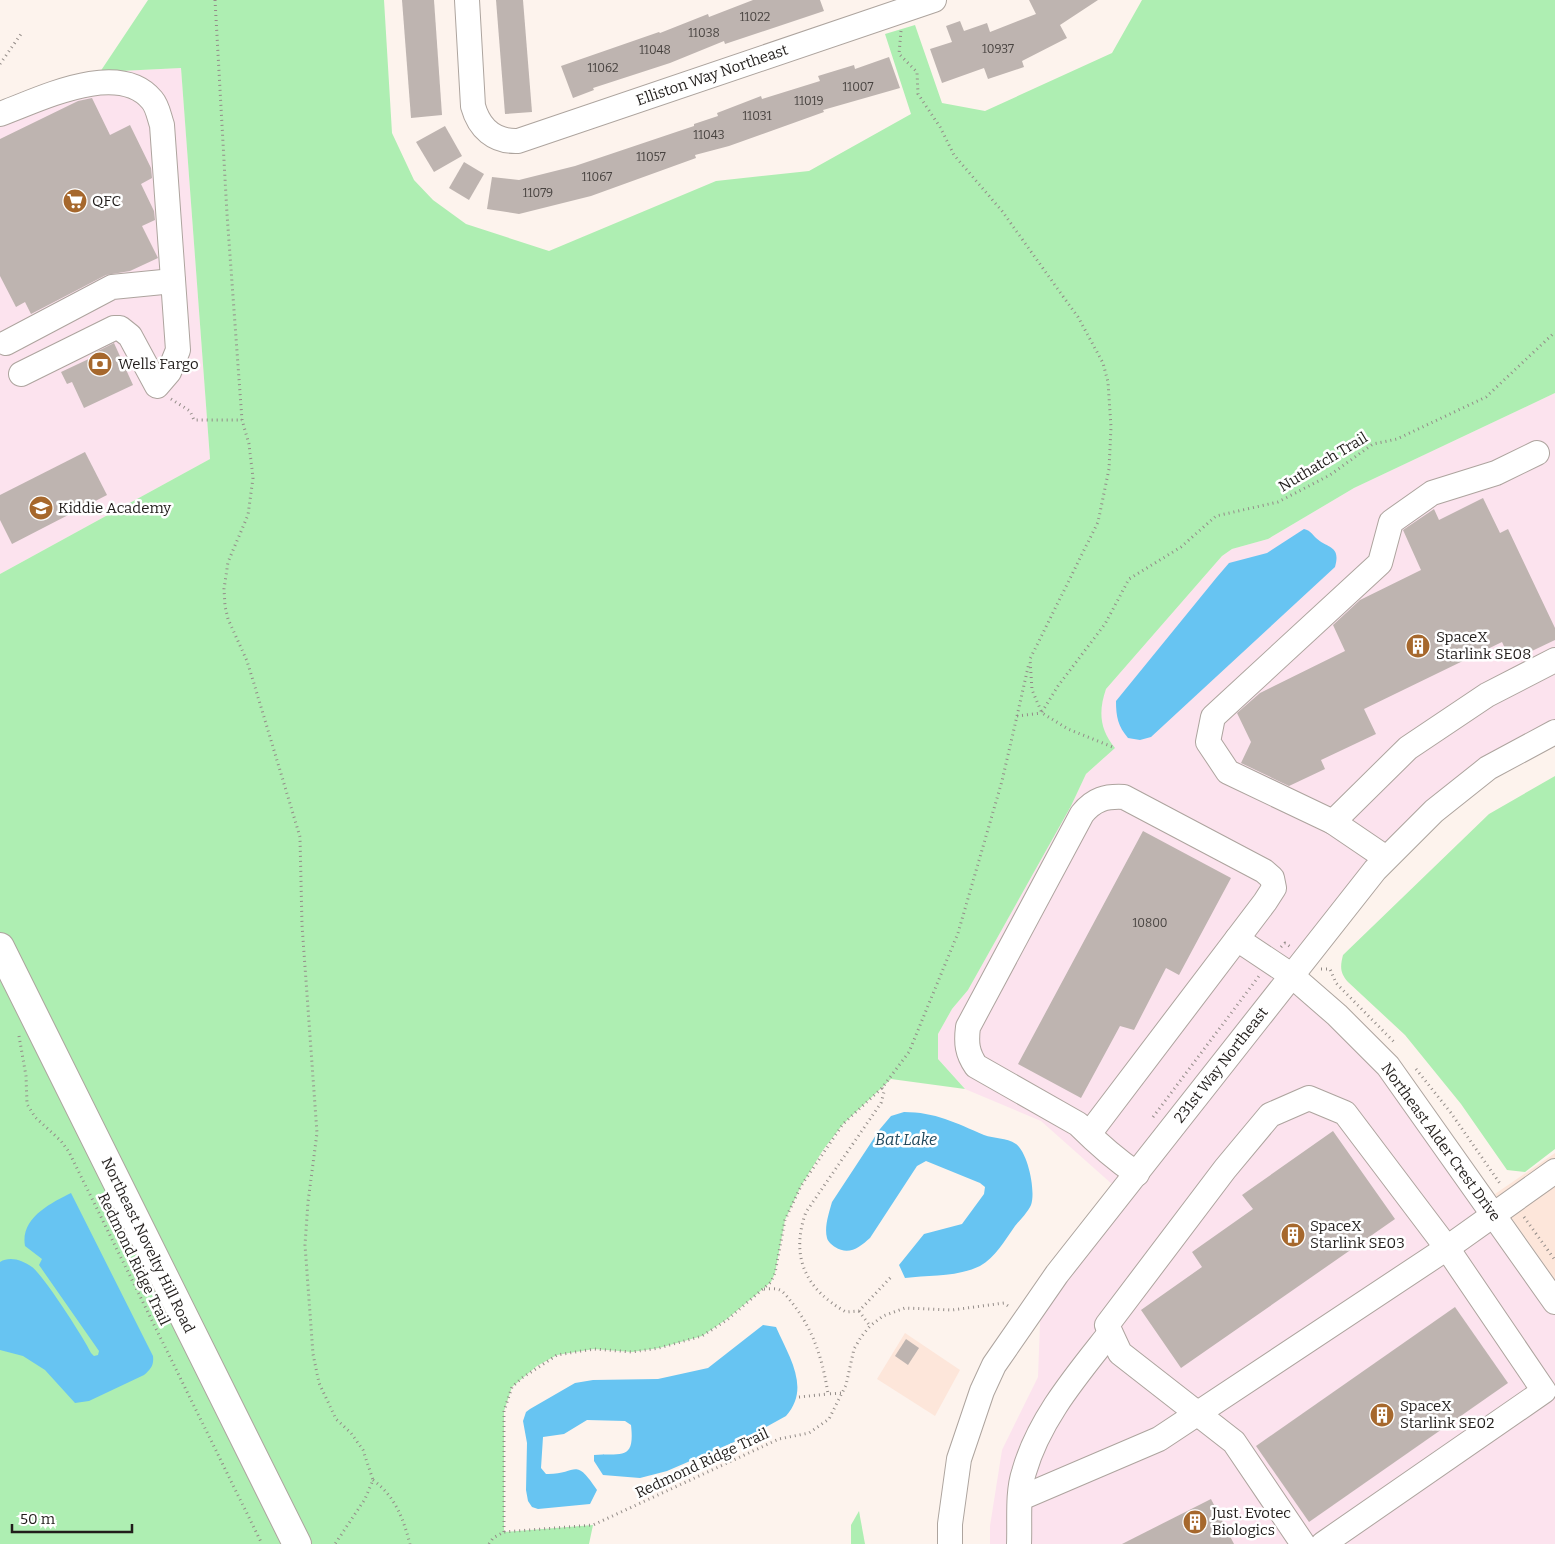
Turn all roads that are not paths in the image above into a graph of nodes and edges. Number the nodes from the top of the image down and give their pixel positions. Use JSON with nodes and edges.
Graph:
{"nodes":[{"id":1,"x":467,"y":0,"type":"edge"},
{"id":2,"x":934,"y":0,"type":"edge"},
{"id":3,"x":884,"y":8,"type":"edge"},
{"id":4,"x":0,"y":114,"type":"edge"},
{"id":5,"x":173,"y":281,"type":"junction"},
{"id":6,"x":6,"y":343,"type":"dead end"},
{"id":7,"x":21,"y":374,"type":"dead end"},
{"id":8,"x":1537,"y":453,"type":"dead end"},
{"id":9,"x":1555,"y":660,"type":"edge"},
{"id":10,"x":1555,"y":732,"type":"edge"},
{"id":11,"x":1332,"y":822,"type":"junction"},
{"id":12,"x":1386,"y":858,"type":"junction"},
{"id":13,"x":1237,"y":939,"type":"junction"},
{"id":14,"x":0,"y":947,"type":"edge"},
{"id":15,"x":1291,"y":975,"type":"junction"},
{"id":16,"x":1089,"y":1134,"type":"junction"},
{"id":17,"x":1555,"y":1171,"type":"edge"},
{"id":18,"x":1137,"y":1174,"type":"junction"},
{"id":19,"x":1494,"y":1215,"type":"junction"},
{"id":20,"x":1447,"y":1248,"type":"junction"},
{"id":21,"x":1555,"y":1302,"type":"edge"},
{"id":22,"x":1110,"y":1333,"type":"junction"},
{"id":23,"x":1550,"y":1399,"type":"edge"},
{"id":24,"x":1199,"y":1414,"type":"junction"},
{"id":25,"x":1021,"y":1498,"type":"junction"},
{"id":26,"x":297,"y":1544,"type":"edge"},
{"id":27,"x":950,"y":1544,"type":"edge"},
{"id":28,"x":1019,"y":1544,"type":"edge"},
{"id":29,"x":1303,"y":1544,"type":"edge"},
{"id":30,"x":1324,"y":1544,"type":"edge"}],
"edges":[{"from":1,"to":3,"type":"street","name":"Elliston Way Northeast"},
{"from":2,"to":3,"type":"street","name":"Elliston Way Northeast"},
{"from":4,"to":5,"type":"street"},
{"from":5,"to":6,"type":"street"},
{"from":5,"to":7,"type":"street"},
{"from":8,"to":11,"type":"street"},
{"from":9,"to":11,"type":"street"},
{"from":10,"to":12,"type":"street","name":"231st Way Northeast"},
{"from":11,"to":12,"type":"street"},
{"from":12,"to":15,"type":"street","name":"231st Way Northeast"},
{"from":13,"to":15,"type":"street","name":"Northeast Alder Crest Drive"},
{"from":13,"to":16,"type":"street"},
{"from":13,"to":16,"type":"street"},
{"from":14,"to":26,"type":"main road","name":"Northeast Novelty Hill Road"},
{"from":15,"to":18,"type":"street","name":"231st Way Northeast"},
{"from":15,"to":19,"type":"street","name":"Northeast Alder Crest Drive"},
{"from":16,"to":18,"type":"street"},
{"from":17,"to":19,"type":"street"},
{"from":18,"to":27,"type":"street","name":"231st Way Northeast"},
{"from":19,"to":20,"type":"street"},
{"from":19,"to":21,"type":"street","name":"Northeast Alder Crest Drive"},
{"from":20,"to":22,"type":"street"},
{"from":20,"to":23,"type":"street"},
{"from":20,"to":24,"type":"street"},
{"from":22,"to":24,"type":"street"},
{"from":22,"to":25,"type":"street"},
{"from":23,"to":30,"type":"street"},
{"from":24,"to":25,"type":"street"},
{"from":24,"to":29,"type":"street"},
{"from":25,"to":28,"type":"street"}]}
